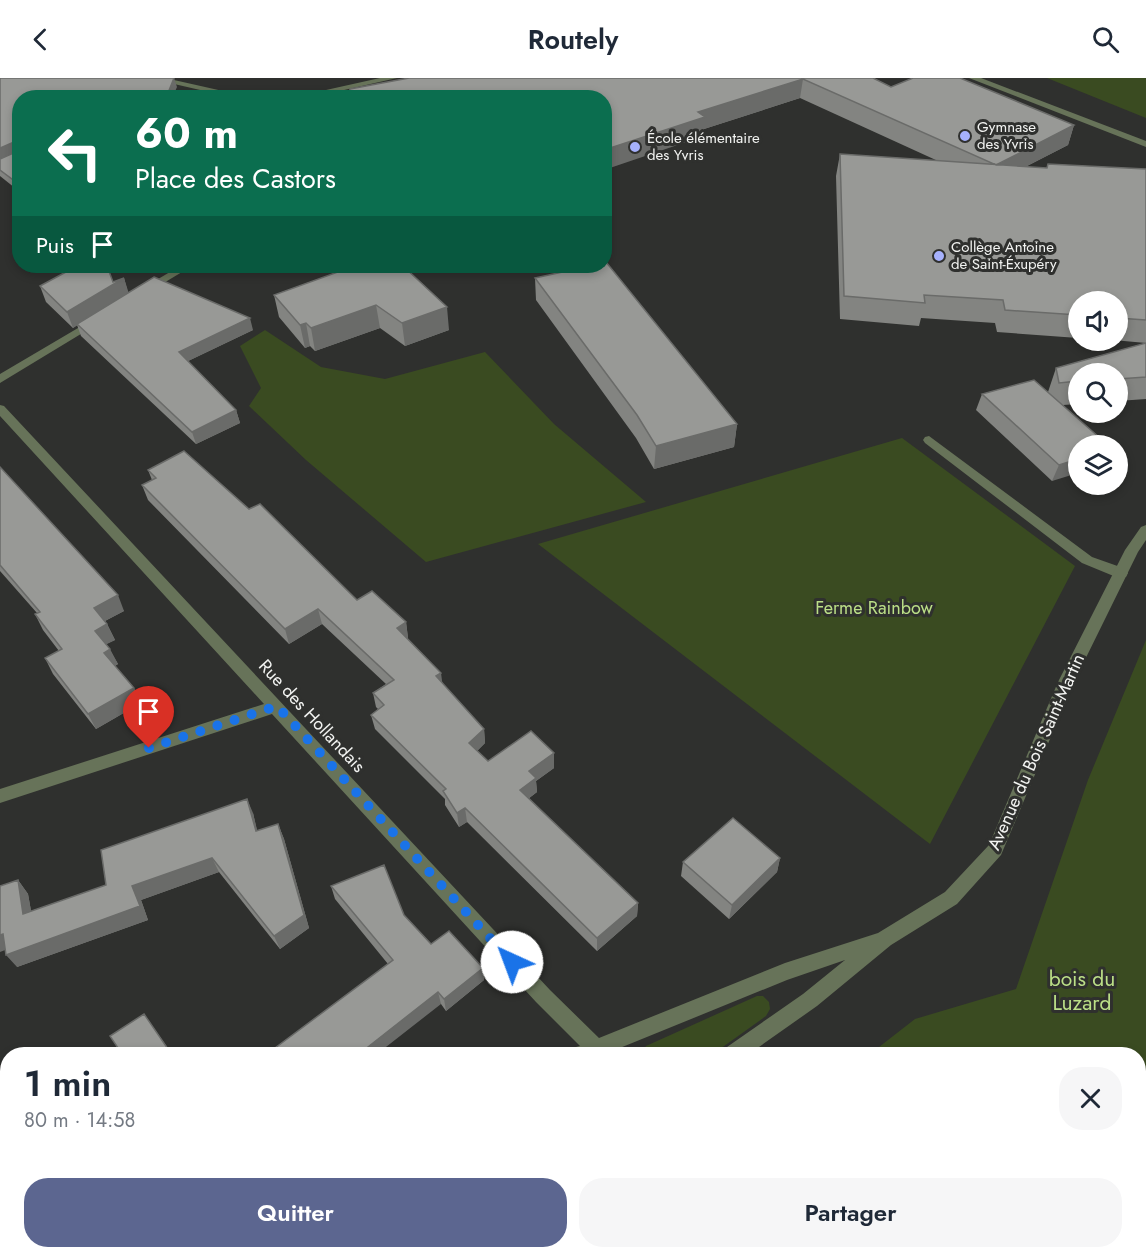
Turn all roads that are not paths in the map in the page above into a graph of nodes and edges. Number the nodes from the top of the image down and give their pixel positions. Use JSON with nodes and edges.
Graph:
{"nodes":[{"id":1,"x":152,"y":78,"type":"edge"},
{"id":2,"x":393,"y":78,"type":"edge"},
{"id":3,"x":973,"y":78,"type":"edge"},
{"id":4,"x":998,"y":78,"type":"edge"},
{"id":5,"x":210,"y":90,"type":"edge"},
{"id":6,"x":334,"y":90,"type":"edge"},
{"id":7,"x":1146,"y":134,"type":"edge"},
{"id":8,"x":1146,"y":144,"type":"edge"},
{"id":9,"x":175,"y":273,"type":"edge"},
{"id":10,"x":136,"y":295,"type":"edge"},
{"id":11,"x":107,"y":313,"type":"edge"},
{"id":12,"x":0,"y":379,"type":"edge"},
{"id":13,"x":0,"y":409,"type":"edge"},
{"id":14,"x":929,"y":440,"type":"dead end"},
{"id":15,"x":1146,"y":530,"type":"edge"},
{"id":16,"x":1121,"y":573,"type":"junction"},
{"id":17,"x":277,"y":706,"type":"junction"},
{"id":18,"x":0,"y":796,"type":"edge"},
{"id":19,"x":885,"y":939,"type":"junction"},
{"id":20,"x":589,"y":1047,"type":"edge"},
{"id":21,"x":605,"y":1047,"type":"edge"},
{"id":22,"x":744,"y":1047,"type":"edge"}],
"edges":[{"from":1,"to":5,"type":"street"},
{"from":2,"to":6,"type":"street"},
{"from":3,"to":8,"type":"street"},
{"from":4,"to":7,"type":"street"},
{"from":9,"to":10,"type":"street"},
{"from":11,"to":12,"type":"street"},
{"from":13,"to":17,"type":"street","name":"Rue des Hollandais"},
{"from":14,"to":16,"type":"street"},
{"from":15,"to":16,"type":"street","name":"Avenue du Bois Saint-Martin"},
{"from":16,"to":19,"type":"street","name":"Avenue du Bois Saint-Martin"},
{"from":17,"to":18,"type":"street"},
{"from":17,"to":20,"type":"street","name":"Rue des Hollandais"},
{"from":19,"to":21,"type":"street","name":"Avenue du Bois Saint-Martin"},
{"from":19,"to":22,"type":"street","name":"Avenue du Bois Saint-Martin"}]}
